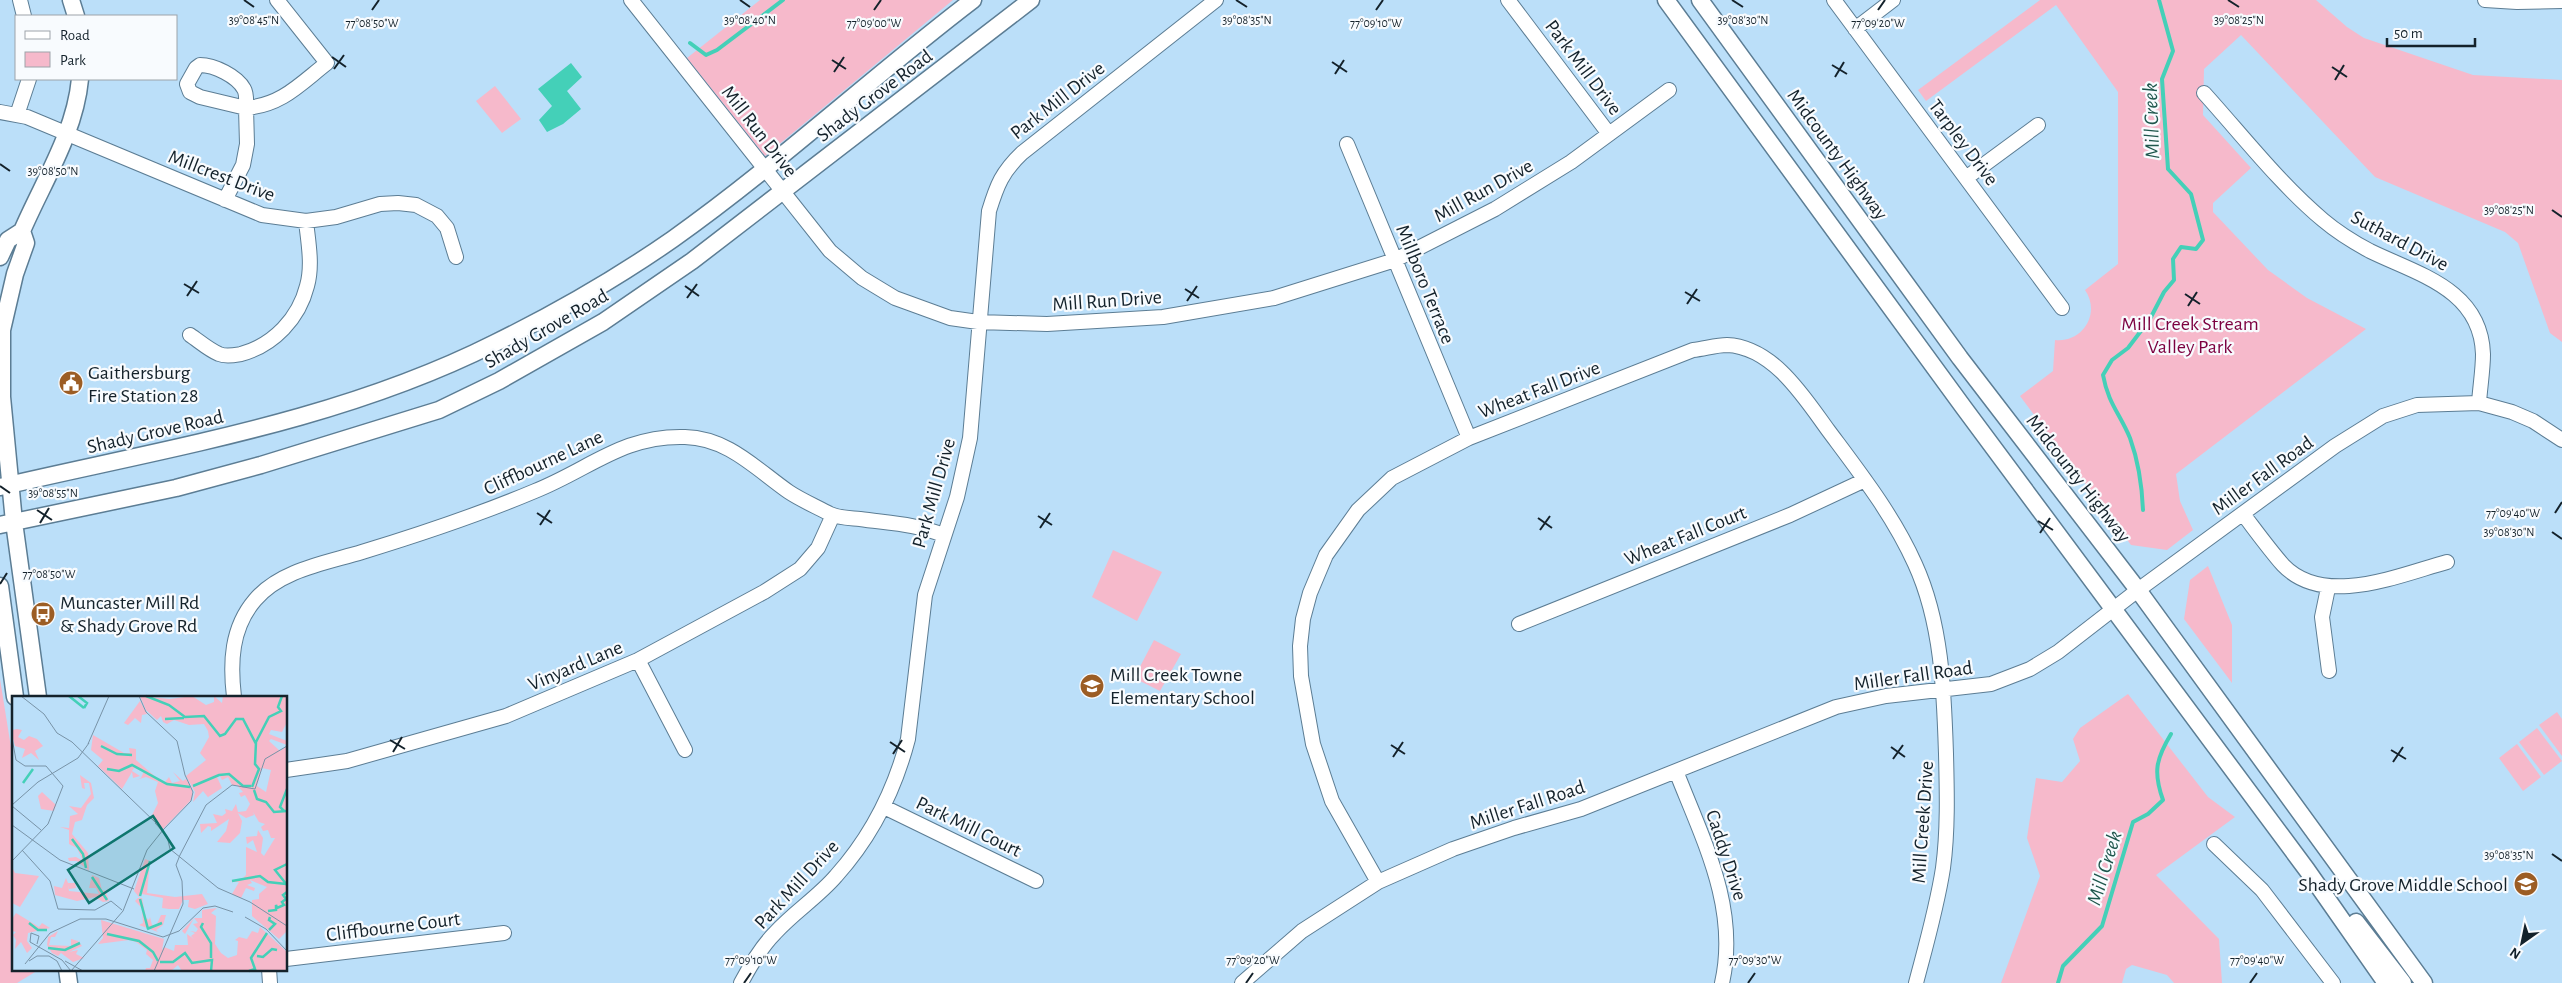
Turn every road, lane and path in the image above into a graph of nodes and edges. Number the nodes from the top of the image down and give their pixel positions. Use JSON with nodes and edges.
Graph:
{"nodes":[{"id":1,"x":20,"y":0,"type":"edge"},
{"id":2,"x":71,"y":0,"type":"edge"},
{"id":3,"x":277,"y":0,"type":"edge"},
{"id":4,"x":630,"y":0,"type":"edge"},
{"id":5,"x":973,"y":0,"type":"edge"},
{"id":6,"x":1031,"y":0,"type":"edge"},
{"id":7,"x":1216,"y":0,"type":"edge"},
{"id":8,"x":1508,"y":0,"type":"edge"},
{"id":9,"x":1666,"y":0,"type":"edge"},
{"id":10,"x":1700,"y":0,"type":"edge"},
{"id":11,"x":1834,"y":0,"type":"edge"},
{"id":12,"x":1893,"y":0,"type":"edge"},
{"id":13,"x":2486,"y":0,"type":"edge"},
{"id":14,"x":2562,"y":1,"type":"edge"},
{"id":15,"x":24,"y":15,"type":"edge"},
{"id":16,"x":76,"y":15,"type":"edge"},
{"id":17,"x":1855,"y":29,"type":"junction"},
{"id":18,"x":29,"y":80,"type":"edge"},
{"id":19,"x":80,"y":80,"type":"edge"},
{"id":20,"x":1669,"y":90,"type":"dead end"},
{"id":21,"x":2204,"y":93,"type":"dead end"},
{"id":22,"x":0,"y":112,"type":"edge"},
{"id":23,"x":17,"y":115,"type":"junction"},
{"id":24,"x":2038,"y":125,"type":"dead end"},
{"id":25,"x":67,"y":133,"type":"junction"},
{"id":26,"x":1609,"y":134,"type":"junction"},
{"id":27,"x":1347,"y":144,"type":"dead end"},
{"id":28,"x":764,"y":168,"type":"junction"},
{"id":29,"x":1966,"y":178,"type":"junction"},
{"id":30,"x":782,"y":192,"type":"junction"},
{"id":31,"x":225,"y":200,"type":"junction"},
{"id":32,"x":306,"y":221,"type":"junction"},
{"id":33,"x":22,"y":231,"type":"junction"},
{"id":34,"x":0,"y":257,"type":"edge"},
{"id":35,"x":456,"y":257,"type":"dead end"},
{"id":36,"x":1395,"y":260,"type":"junction"},
{"id":37,"x":2062,"y":308,"type":"dead end"},
{"id":38,"x":978,"y":322,"type":"junction"},
{"id":39,"x":190,"y":335,"type":"dead end"},
{"id":40,"x":2479,"y":403,"type":"junction"},
{"id":41,"x":1469,"y":438,"type":"junction"},
{"id":42,"x":2562,"y":440,"type":"edge"},
{"id":43,"x":1865,"y":480,"type":"junction"},
{"id":44,"x":6,"y":486,"type":"edge"},
{"id":45,"x":2243,"y":514,"type":"junction"},
{"id":46,"x":833,"y":515,"type":"junction"},
{"id":47,"x":7,"y":524,"type":"edge"},
{"id":48,"x":943,"y":535,"type":"junction"},
{"id":49,"x":2448,"y":562,"type":"dead end"},
{"id":50,"x":0,"y":586,"type":"edge"},
{"id":51,"x":2328,"y":588,"type":"junction"},
{"id":52,"x":2138,"y":590,"type":"junction"},
{"id":53,"x":2114,"y":611,"type":"junction"},
{"id":54,"x":1519,"y":624,"type":"dead end"},
{"id":55,"x":638,"y":660,"type":"junction"},
{"id":56,"x":2329,"y":672,"type":"dead end"},
{"id":57,"x":1944,"y":691,"type":"junction"},
{"id":58,"x":15,"y":696,"type":"edge"},
{"id":59,"x":38,"y":696,"type":"edge"},
{"id":60,"x":234,"y":696,"type":"edge"},
{"id":61,"x":685,"y":750,"type":"dead end"},
{"id":62,"x":288,"y":770,"type":"edge"},
{"id":63,"x":1676,"y":771,"type":"junction"},
{"id":64,"x":884,"y":806,"type":"junction"},
{"id":65,"x":2214,"y":844,"type":"dead end"},
{"id":66,"x":2307,"y":870,"type":"junction"},
{"id":67,"x":1036,"y":881,"type":"dead end"},
{"id":68,"x":1378,"y":882,"type":"junction"},
{"id":69,"x":504,"y":933,"type":"dead end"},
{"id":70,"x":288,"y":959,"type":"edge"},
{"id":71,"x":67,"y":970,"type":"edge"},
{"id":72,"x":269,"y":970,"type":"edge"},
{"id":73,"x":69,"y":983,"type":"edge"},
{"id":74,"x":270,"y":983,"type":"edge"},
{"id":75,"x":742,"y":983,"type":"edge"},
{"id":76,"x":1242,"y":983,"type":"edge"},
{"id":77,"x":1722,"y":983,"type":"edge"},
{"id":78,"x":1916,"y":983,"type":"edge"},
{"id":79,"x":2333,"y":983,"type":"edge"},
{"id":80,"x":2386,"y":983,"type":"edge"},
{"id":81,"x":2403,"y":983,"type":"edge"},
{"id":82,"x":2424,"y":983,"type":"edge"}],
"edges":[{"from":1,"to":15,"type":"street"},
{"from":2,"to":16,"type":"main road"},
{"from":3,"to":31,"type":"street"},
{"from":4,"to":28,"type":"street","name":"Mill Run Drive"},
{"from":5,"to":28,"type":"main road","name":"Shady Grove Road"},
{"from":6,"to":30,"type":"main road","name":"Shady Grove Road"},
{"from":7,"to":38,"type":"street","name":"Park Mill Drive"},
{"from":8,"to":26,"type":"street","name":"Park Mill Drive"},
{"from":9,"to":53,"type":"main road"},
{"from":10,"to":52,"type":"main road","name":"Midcounty Highway"},
{"from":11,"to":17,"type":"street","name":"Tarpley Drive"},
{"from":12,"to":17,"type":"street"},
{"from":13,"to":14,"type":"street"},
{"from":17,"to":29,"type":"street","name":"Tarpley Drive"},
{"from":18,"to":23,"type":"street"},
{"from":19,"to":25,"type":"main road"},
{"from":20,"to":26,"type":"street","name":"Mill Run Drive"},
{"from":21,"to":40,"type":"street","name":"Suthard Drive"},
{"from":22,"to":23,"type":"street","name":"Millcrest Drive"},
{"from":23,"to":25,"type":"street","name":"Millcrest Drive"},
{"from":24,"to":29,"type":"street"},
{"from":25,"to":31,"type":"street","name":"Millcrest Drive"},
{"from":25,"to":33,"type":"main road"},
{"from":26,"to":36,"type":"street","name":"Mill Run Drive"},
{"from":27,"to":36,"type":"street","name":"Millboro Terrace"},
{"from":28,"to":30,"type":"street","name":"Mill Run Drive"},
{"from":28,"to":44,"type":"main road","name":"Shady Grove Road"},
{"from":29,"to":37,"type":"street","name":"Tarpley Drive"},
{"from":30,"to":38,"type":"street","name":"Mill Run Drive"},
{"from":30,"to":47,"type":"main road","name":"Shady Grove Road"},
{"from":31,"to":32,"type":"street","name":"Millcrest Drive"},
{"from":32,"to":35,"type":"street","name":"Millcrest Drive"},
{"from":32,"to":39,"type":"street"},
{"from":33,"to":34,"type":"main road"},
{"from":33,"to":44,"type":"main road"},
{"from":36,"to":38,"type":"street","name":"Mill Run Drive"},
{"from":36,"to":41,"type":"street","name":"Millboro Terrace"},
{"from":38,"to":48,"type":"street","name":"Park Mill Drive"},
{"from":40,"to":42,"type":"street","name":"Miller Fall Road"},
{"from":40,"to":45,"type":"street","name":"Miller Fall Road"},
{"from":41,"to":43,"type":"street","name":"Wheat Fall Drive"},
{"from":41,"to":68,"type":"street","name":"Wheat Fall Drive"},
{"from":43,"to":54,"type":"street","name":"Wheat Fall Court"},
{"from":43,"to":57,"type":"street","name":"Wheat Fall Drive"},
{"from":44,"to":47,"type":"main road"},
{"from":45,"to":51,"type":"street"},
{"from":45,"to":52,"type":"street","name":"Miller Fall Road"},
{"from":46,"to":48,"type":"street","name":"Cliffbourne Lane"},
{"from":46,"to":55,"type":"street","name":"Vinyard Lane"},
{"from":46,"to":60,"type":"street","name":"Cliffbourne Lane"},
{"from":47,"to":59,"type":"main road"},
{"from":48,"to":64,"type":"street","name":"Park Mill Drive"},
{"from":49,"to":51,"type":"street"},
{"from":50,"to":58,"type":"main road"},
{"from":51,"to":56,"type":"street"},
{"from":52,"to":53,"type":"street","name":"Miller Fall Road"},
{"from":52,"to":82,"type":"main road","name":"Midcounty Highway"},
{"from":53,"to":57,"type":"street","name":"Miller Fall Road"},
{"from":53,"to":66,"type":"main road"},
{"from":55,"to":61,"type":"street"},
{"from":55,"to":62,"type":"street","name":"Vinyard Lane"},
{"from":57,"to":63,"type":"street","name":"Miller Fall Road"},
{"from":57,"to":78,"type":"street","name":"Mill Creek Drive"},
{"from":63,"to":68,"type":"street","name":"Miller Fall Road"},
{"from":63,"to":77,"type":"street","name":"Caddy Drive"},
{"from":64,"to":67,"type":"street","name":"Park Mill Court"},
{"from":64,"to":75,"type":"street","name":"Park Mill Drive"},
{"from":65,"to":79,"type":"street"},
{"from":66,"to":80,"type":"main road"},
{"from":66,"to":81,"type":"main road"},
{"from":68,"to":76,"type":"street","name":"Miller Fall Road"},
{"from":69,"to":70,"type":"street","name":"Cliffbourne Court"},
{"from":71,"to":73,"type":"main road"},
{"from":72,"to":74,"type":"street"}]}
